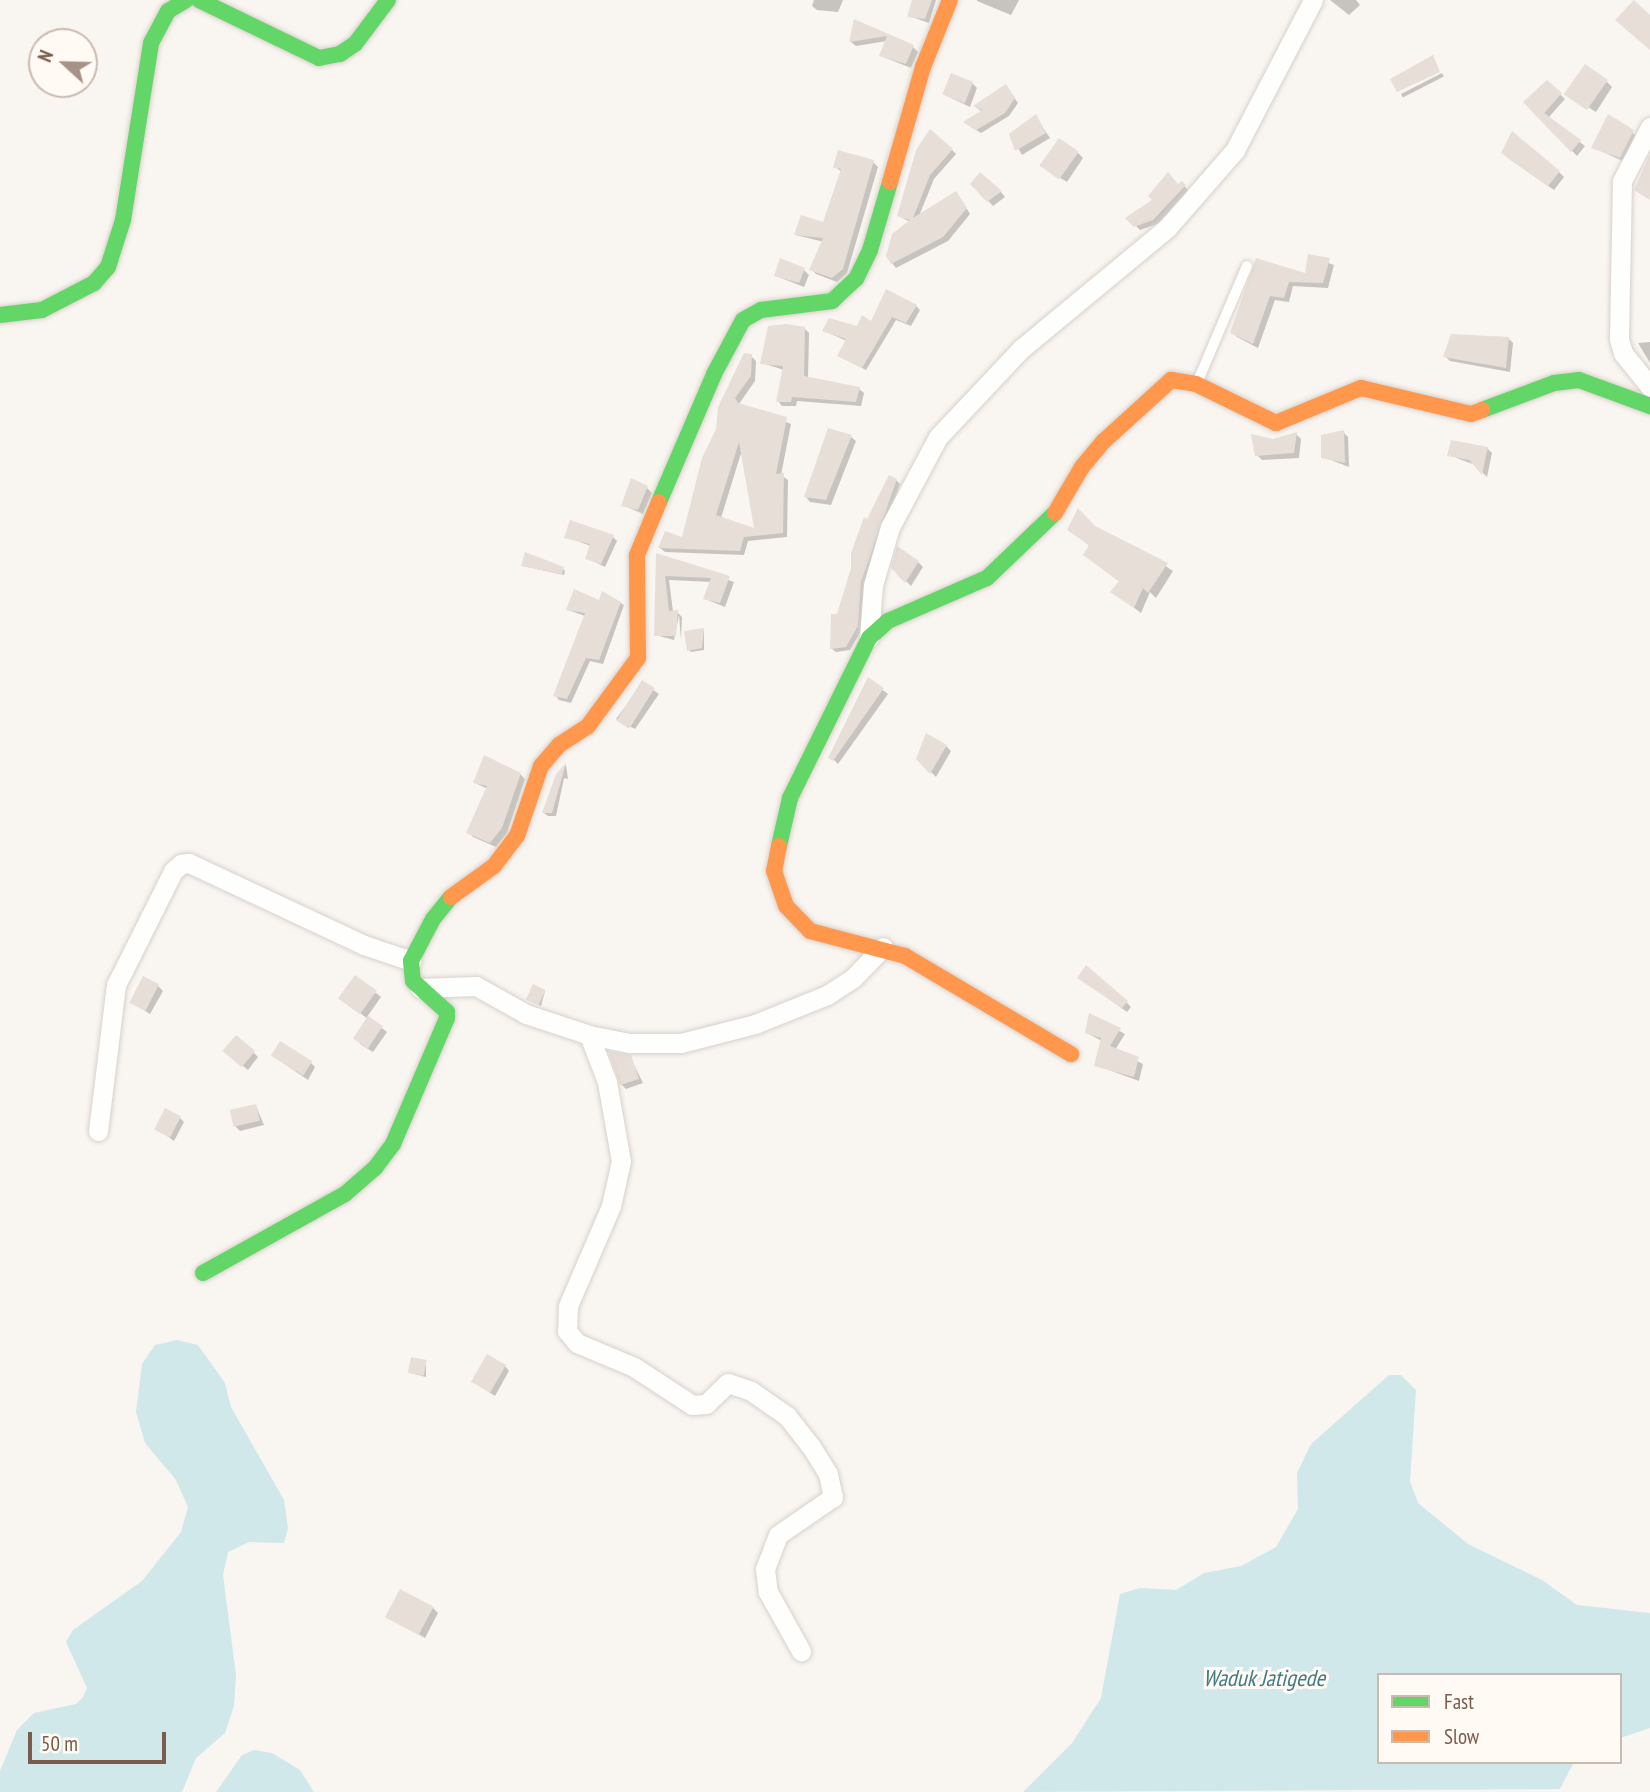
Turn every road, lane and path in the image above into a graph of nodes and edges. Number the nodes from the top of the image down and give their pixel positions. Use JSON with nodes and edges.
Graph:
{"nodes":[{"id":1,"x":186,"y":0,"type":"edge"},
{"id":2,"x":199,"y":0,"type":"edge"},
{"id":3,"x":388,"y":0,"type":"edge"},
{"id":4,"x":950,"y":0,"type":"edge"},
{"id":5,"x":1313,"y":0,"type":"edge"},
{"id":6,"x":1650,"y":127,"type":"edge"},
{"id":7,"x":1247,"y":265,"type":"dead end"},
{"id":8,"x":0,"y":315,"type":"edge"},
{"id":9,"x":1196,"y":384,"type":"junction"},
{"id":10,"x":1650,"y":387,"type":"edge"},
{"id":11,"x":1650,"y":406,"type":"edge"},
{"id":12,"x":869,"y":638,"type":"junction"},
{"id":13,"x":883,"y":947,"type":"junction"},
{"id":14,"x":411,"y":961,"type":"junction"},
{"id":15,"x":420,"y":988,"type":"junction"},
{"id":16,"x":589,"y":1035,"type":"junction"},
{"id":17,"x":1071,"y":1054,"type":"dead end"},
{"id":18,"x":98,"y":1132,"type":"dead end"},
{"id":19,"x":203,"y":1273,"type":"dead end"},
{"id":20,"x":801,"y":1651,"type":"dead end"}],
"edges":[{"from":1,"to":8,"type":"street"},
{"from":2,"to":3,"type":"street"},
{"from":4,"to":14,"type":"street"},
{"from":5,"to":12,"type":"street"},
{"from":6,"to":10,"type":"street"},
{"from":7,"to":9,"type":"lane"},
{"from":9,"to":11,"type":"street"},
{"from":9,"to":12,"type":"street"},
{"from":12,"to":13,"type":"street"},
{"from":13,"to":16,"type":"street"},
{"from":13,"to":17,"type":"street"},
{"from":14,"to":15,"type":"street"},
{"from":14,"to":18,"type":"street"},
{"from":15,"to":16,"type":"street"},
{"from":15,"to":19,"type":"street"},
{"from":16,"to":20,"type":"street"}]}
